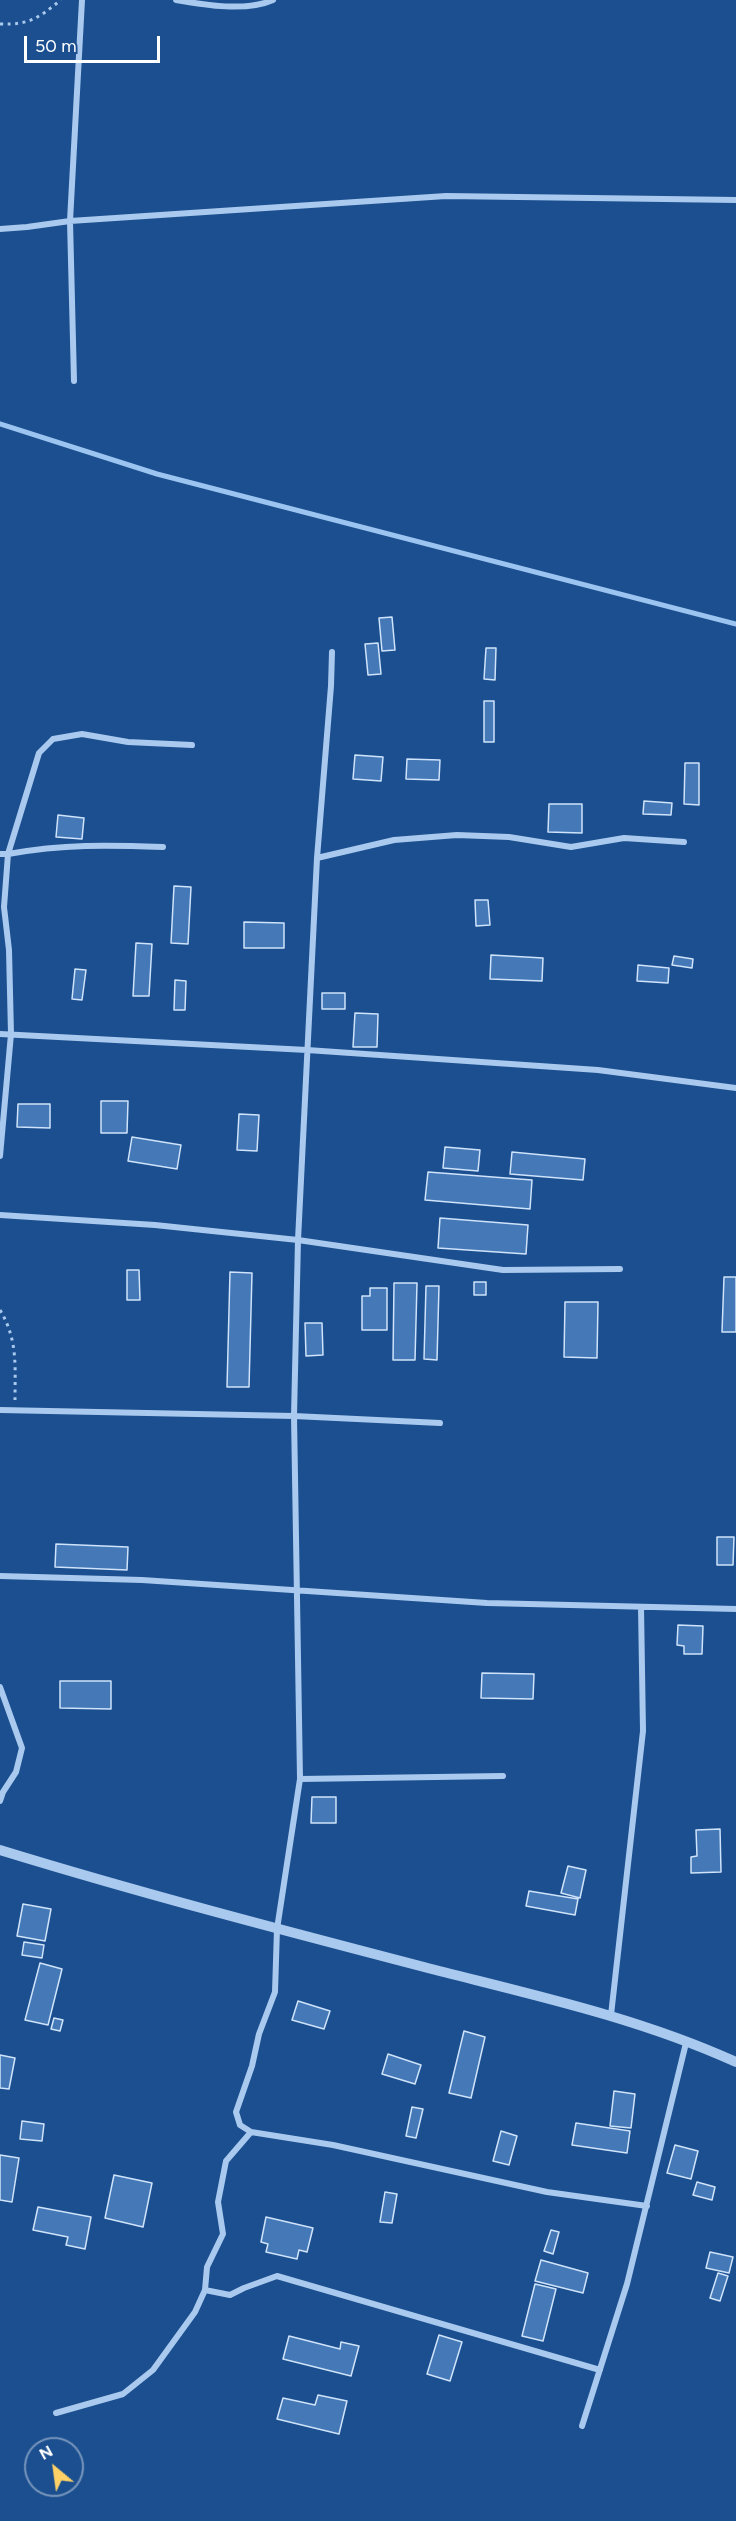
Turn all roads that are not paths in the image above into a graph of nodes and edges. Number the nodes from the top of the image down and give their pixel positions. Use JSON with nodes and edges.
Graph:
{"nodes":[{"id":1,"x":82,"y":0,"type":"edge"},
{"id":2,"x":176,"y":0,"type":"edge"},
{"id":3,"x":273,"y":0,"type":"edge"},
{"id":4,"x":736,"y":200,"type":"edge"},
{"id":5,"x":70,"y":220,"type":"junction"},
{"id":6,"x":0,"y":229,"type":"edge"},
{"id":7,"x":74,"y":381,"type":"dead end"},
{"id":8,"x":332,"y":652,"type":"dead end"},
{"id":9,"x":192,"y":745,"type":"dead end"},
{"id":10,"x":684,"y":842,"type":"dead end"},
{"id":11,"x":163,"y":847,"type":"dead end"},
{"id":12,"x":0,"y":854,"type":"edge"},
{"id":13,"x":8,"y":854,"type":"junction"},
{"id":14,"x":317,"y":858,"type":"junction"},
{"id":15,"x":0,"y":1034,"type":"edge"},
{"id":16,"x":11,"y":1034,"type":"junction"},
{"id":17,"x":307,"y":1050,"type":"junction"},
{"id":18,"x":736,"y":1088,"type":"edge"},
{"id":19,"x":0,"y":1156,"type":"edge"},
{"id":20,"x":0,"y":1215,"type":"edge"},
{"id":21,"x":298,"y":1240,"type":"junction"},
{"id":22,"x":620,"y":1269,"type":"dead end"},
{"id":23,"x":0,"y":1410,"type":"edge"},
{"id":24,"x":294,"y":1416,"type":"junction"},
{"id":25,"x":440,"y":1423,"type":"dead end"},
{"id":26,"x":0,"y":1576,"type":"edge"},
{"id":27,"x":297,"y":1589,"type":"junction"},
{"id":28,"x":641,"y":1607,"type":"junction"},
{"id":29,"x":736,"y":1609,"type":"edge"},
{"id":30,"x":0,"y":1687,"type":"edge"},
{"id":31,"x":503,"y":1776,"type":"dead end"},
{"id":32,"x":300,"y":1779,"type":"junction"},
{"id":33,"x":0,"y":1801,"type":"edge"},
{"id":34,"x":0,"y":1850,"type":"edge"},
{"id":35,"x":278,"y":1929,"type":"junction"},
{"id":36,"x":611,"y":2015,"type":"junction"},
{"id":37,"x":687,"y":2043,"type":"junction"},
{"id":38,"x":736,"y":2062,"type":"edge"},
{"id":39,"x":252,"y":2132,"type":"junction"},
{"id":40,"x":647,"y":2206,"type":"junction"},
{"id":41,"x":205,"y":2290,"type":"junction"},
{"id":42,"x":600,"y":2370,"type":"junction"},
{"id":43,"x":56,"y":2413,"type":"dead end"},
{"id":44,"x":582,"y":2426,"type":"dead end"}],
"edges":[{"from":1,"to":5,"type":"street"},
{"from":2,"to":3,"type":"street"},
{"from":4,"to":5,"type":"street"},
{"from":5,"to":6,"type":"street"},
{"from":5,"to":7,"type":"street"},
{"from":8,"to":14,"type":"street"},
{"from":9,"to":13,"type":"street"},
{"from":10,"to":14,"type":"street"},
{"from":11,"to":13,"type":"street"},
{"from":12,"to":13,"type":"street"},
{"from":13,"to":16,"type":"street"},
{"from":14,"to":17,"type":"street"},
{"from":15,"to":16,"type":"street"},
{"from":16,"to":17,"type":"street"},
{"from":16,"to":19,"type":"street"},
{"from":17,"to":18,"type":"street"},
{"from":17,"to":21,"type":"street"},
{"from":20,"to":21,"type":"street"},
{"from":21,"to":22,"type":"street"},
{"from":21,"to":24,"type":"street"},
{"from":23,"to":24,"type":"street"},
{"from":24,"to":25,"type":"street"},
{"from":24,"to":27,"type":"street"},
{"from":26,"to":27,"type":"street"},
{"from":27,"to":28,"type":"street"},
{"from":27,"to":32,"type":"street"},
{"from":28,"to":29,"type":"street"},
{"from":28,"to":36,"type":"street"},
{"from":30,"to":33,"type":"street"},
{"from":31,"to":32,"type":"street"},
{"from":32,"to":35,"type":"street"},
{"from":34,"to":35,"type":"street"},
{"from":35,"to":36,"type":"street"},
{"from":35,"to":39,"type":"street"},
{"from":36,"to":37,"type":"street"},
{"from":37,"to":38,"type":"street"},
{"from":37,"to":40,"type":"street"},
{"from":39,"to":40,"type":"street"},
{"from":39,"to":41,"type":"street"},
{"from":40,"to":42,"type":"street"},
{"from":41,"to":42,"type":"street"},
{"from":41,"to":43,"type":"street"},
{"from":42,"to":44,"type":"street"}]}
